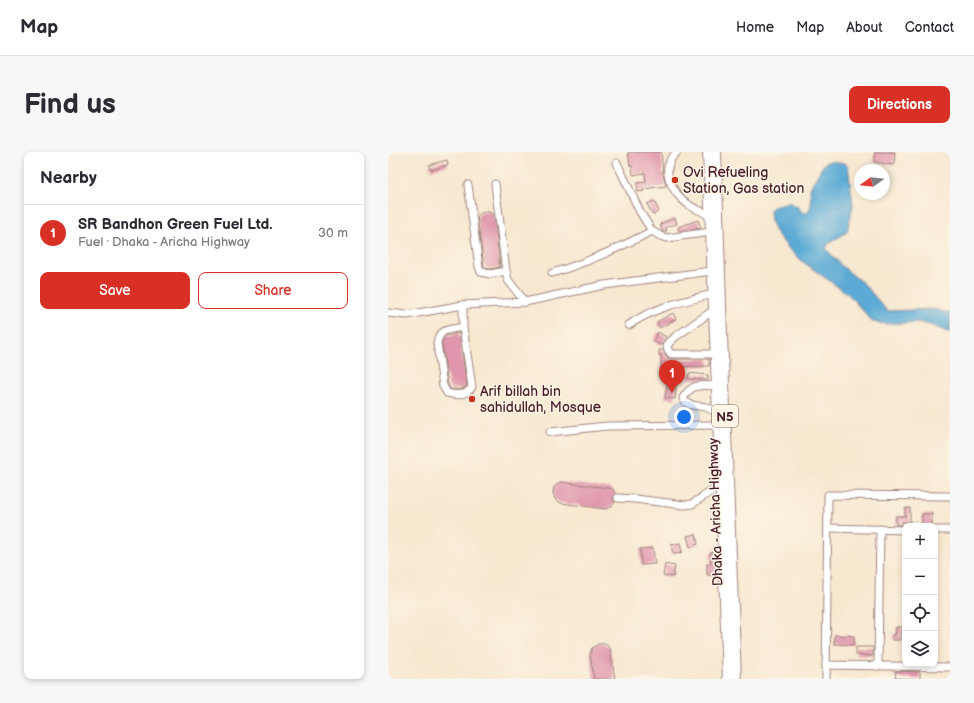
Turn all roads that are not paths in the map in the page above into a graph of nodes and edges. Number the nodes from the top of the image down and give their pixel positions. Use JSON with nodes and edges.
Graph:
{"nodes":[{"id":1,"x":677,"y":152,"type":"edge"},
{"id":2,"x":708,"y":152,"type":"edge"},
{"id":3,"x":716,"y":152,"type":"edge"},
{"id":4,"x":617,"y":163,"type":"dead end"},
{"id":5,"x":495,"y":184,"type":"dead end"},
{"id":6,"x":468,"y":185,"type":"dead end"},
{"id":7,"x":710,"y":218,"type":"junction"},
{"id":8,"x":652,"y":231,"type":"junction"},
{"id":9,"x":711,"y":232,"type":"junction"},
{"id":10,"x":506,"y":271,"type":"junction"},
{"id":11,"x":712,"y":271,"type":"junction"},
{"id":12,"x":552,"y":273,"type":"dead end"},
{"id":13,"x":714,"y":294,"type":"junction"},
{"id":14,"x":525,"y":302,"type":"junction"},
{"id":15,"x":463,"y":305,"type":"junction"},
{"id":16,"x":714,"y":310,"type":"junction"},
{"id":17,"x":388,"y":313,"type":"edge"},
{"id":18,"x":629,"y":325,"type":"dead end"},
{"id":19,"x":463,"y":327,"type":"junction"},
{"id":20,"x":716,"y":354,"type":"junction"},
{"id":21,"x":717,"y":386,"type":"junction"},
{"id":22,"x":718,"y":412,"type":"junction"},
{"id":23,"x":718,"y":425,"type":"junction"},
{"id":24,"x":550,"y":432,"type":"dead end"},
{"id":25,"x":721,"y":485,"type":"junction"},
{"id":26,"x":950,"y":496,"type":"edge"},
{"id":27,"x":618,"y":498,"type":"dead end"},
{"id":28,"x":828,"y":528,"type":"junction"},
{"id":29,"x":880,"y":529,"type":"junction"},
{"id":30,"x":902,"y":530,"type":"edge"},
{"id":31,"x":938,"y":530,"type":"edge"},
{"id":32,"x":950,"y":530,"type":"edge"},
{"id":33,"x":826,"y":665,"type":"junction"},
{"id":34,"x":878,"y":666,"type":"junction"},
{"id":35,"x":950,"y":667,"type":"edge"},
{"id":36,"x":728,"y":679,"type":"edge"},
{"id":37,"x":736,"y":679,"type":"edge"},
{"id":38,"x":826,"y":679,"type":"edge"}],
"edges":[{"from":1,"to":7,"type":"street"},
{"from":2,"to":7,"type":"highway","name":"Dhaka - Aricha Highway","number":"N5"},
{"from":3,"to":37,"type":"highway","name":"Dhaka - Aricha Highway","number":"N5"},
{"from":4,"to":8,"type":"street"},
{"from":5,"to":10,"type":"street"},
{"from":6,"to":10,"type":"street"},
{"from":7,"to":9,"type":"highway","name":"Dhaka - Aricha Highway","number":"N5"},
{"from":8,"to":9,"type":"street"},
{"from":8,"to":12,"type":"street"},
{"from":9,"to":11,"type":"highway","name":"Dhaka - Aricha Highway","number":"N5"},
{"from":10,"to":14,"type":"street"},
{"from":11,"to":13,"type":"highway","name":"Dhaka - Aricha Highway","number":"N5"},
{"from":11,"to":14,"type":"street"},
{"from":13,"to":16,"type":"highway","name":"Dhaka - Aricha Highway","number":"N5"},
{"from":13,"to":18,"type":"street"},
{"from":14,"to":15,"type":"street"},
{"from":15,"to":17,"type":"street"},
{"from":15,"to":19,"type":"street"},
{"from":16,"to":20,"type":"highway","name":"Dhaka - Aricha Highway","number":"N5"},
{"from":16,"to":20,"type":"street"},
{"from":19,"to":19,"type":"street"},
{"from":20,"to":21,"type":"highway","name":"Dhaka - Aricha Highway","number":"N5"},
{"from":21,"to":22,"type":"highway","name":"Dhaka - Aricha Highway","number":"N5"},
{"from":21,"to":22,"type":"street"},
{"from":22,"to":23,"type":"highway","name":"Dhaka - Aricha Highway","number":"N5"},
{"from":23,"to":24,"type":"street"},
{"from":23,"to":25,"type":"highway","name":"Dhaka - Aricha Highway","number":"N5"},
{"from":25,"to":27,"type":"street"},
{"from":25,"to":36,"type":"highway","name":"Dhaka - Aricha Highway","number":"N5"},
{"from":26,"to":28,"type":"street"},
{"from":28,"to":29,"type":"street"},
{"from":28,"to":33,"type":"street"},
{"from":29,"to":30,"type":"street"},
{"from":29,"to":34,"type":"street"},
{"from":31,"to":32,"type":"street"},
{"from":33,"to":34,"type":"street"},
{"from":33,"to":38,"type":"street"},
{"from":34,"to":35,"type":"street"}]}
